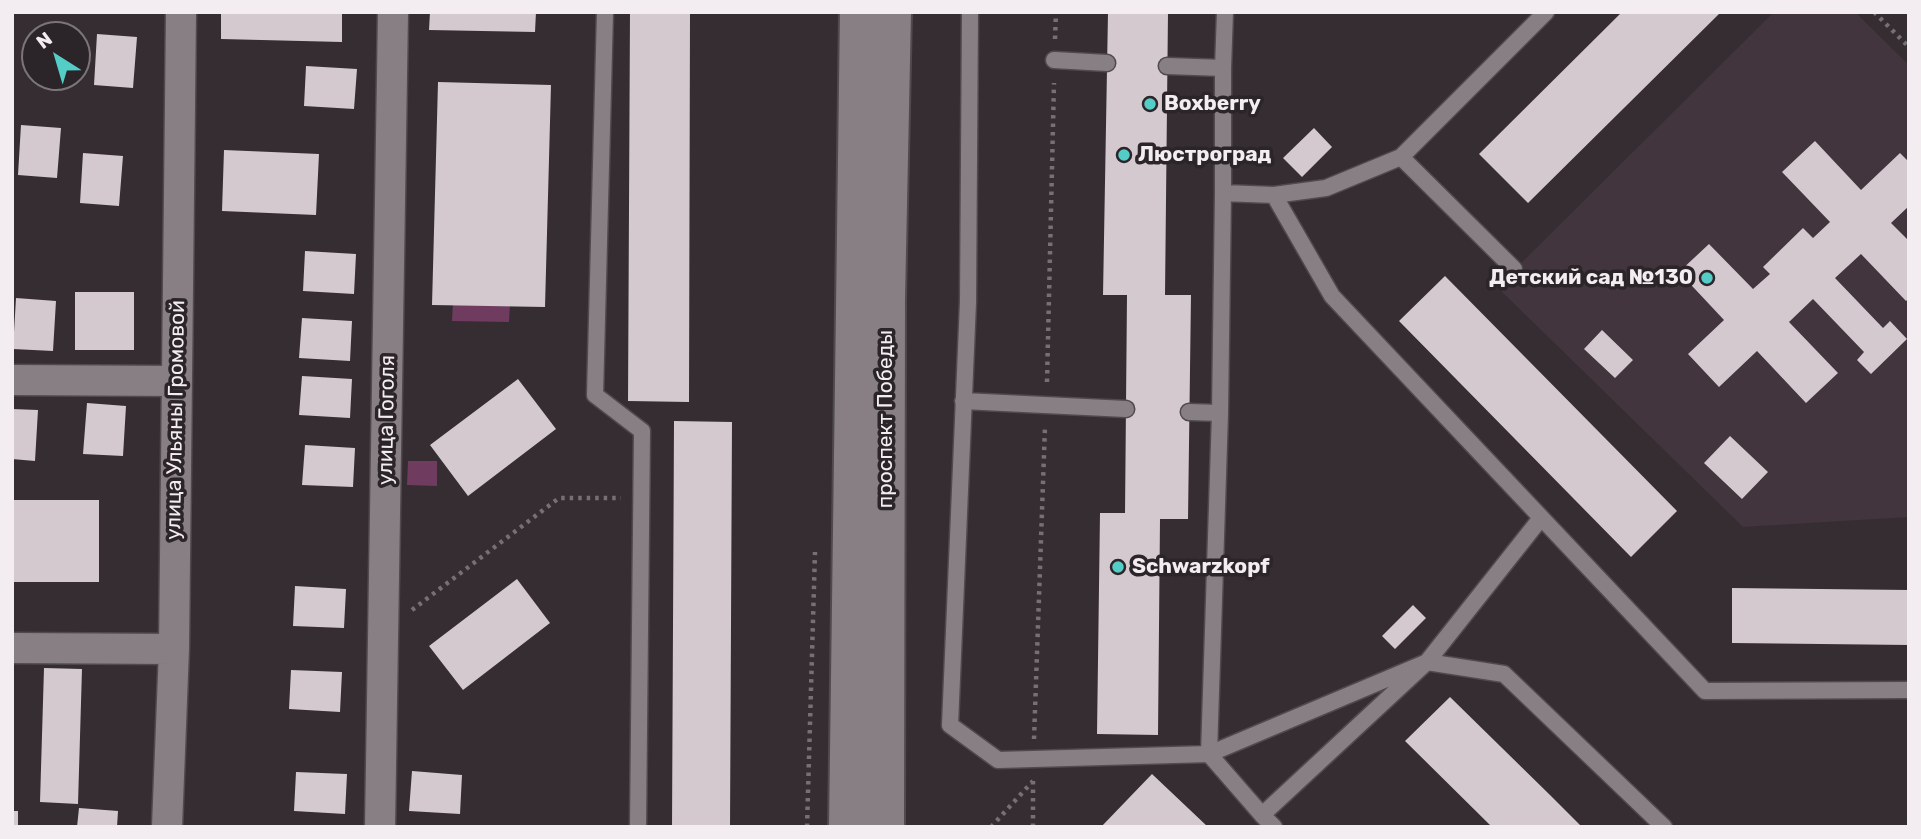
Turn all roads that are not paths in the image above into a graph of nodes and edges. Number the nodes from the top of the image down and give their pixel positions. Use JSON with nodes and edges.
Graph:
{"nodes":[{"id":1,"x":181,"y":12,"type":"edge"},
{"id":2,"x":393,"y":12,"type":"edge"},
{"id":3,"x":605,"y":12,"type":"edge"},
{"id":4,"x":859,"y":12,"type":"edge"},
{"id":5,"x":892,"y":12,"type":"edge"},
{"id":6,"x":970,"y":12,"type":"edge"},
{"id":7,"x":1225,"y":12,"type":"edge"},
{"id":8,"x":1546,"y":12,"type":"edge"},
{"id":9,"x":1054,"y":60,"type":"road end"},
{"id":10,"x":1107,"y":63,"type":"dead end"},
{"id":11,"x":1167,"y":66,"type":"dead end"},
{"id":12,"x":1223,"y":68,"type":"junction"},
{"id":13,"x":1401,"y":157,"type":"junction"},
{"id":14,"x":1223,"y":193,"type":"junction"},
{"id":15,"x":1274,"y":195,"type":"junction"},
{"id":16,"x":1514,"y":269,"type":"dead end"},
{"id":17,"x":12,"y":380,"type":"edge"},
{"id":18,"x":177,"y":381,"type":"junction"},
{"id":19,"x":963,"y":401,"type":"junction"},
{"id":20,"x":1126,"y":409,"type":"dead end"},
{"id":21,"x":1189,"y":412,"type":"dead end"},
{"id":22,"x":1220,"y":413,"type":"junction"},
{"id":23,"x":1541,"y":518,"type":"junction"},
{"id":24,"x":12,"y":648,"type":"edge"},
{"id":25,"x":174,"y":649,"type":"junction"},
{"id":26,"x":1427,"y":662,"type":"junction"},
{"id":27,"x":1909,"y":690,"type":"edge"},
{"id":28,"x":1209,"y":754,"type":"junction"},
{"id":29,"x":1268,"y":821,"type":"edge"},
{"id":30,"x":167,"y":827,"type":"edge"},
{"id":31,"x":380,"y":827,"type":"edge"},
{"id":32,"x":638,"y":827,"type":"edge"},
{"id":33,"x":848,"y":827,"type":"edge"},
{"id":34,"x":885,"y":827,"type":"edge"},
{"id":35,"x":1664,"y":827,"type":"edge"}],
"edges":[{"from":1,"to":18,"type":"street","name":"улица Ульяны Громовой"},
{"from":2,"to":31,"type":"street","name":"улица Гоголя"},
{"from":3,"to":32,"type":"lane"},
{"from":4,"to":33,"type":"main road","name":"проспект Победы"},
{"from":5,"to":34,"type":"main road","name":"проспект Победы"},
{"from":6,"to":19,"type":"lane"},
{"from":7,"to":12,"type":"lane"},
{"from":8,"to":13,"type":"lane"},
{"from":9,"to":10,"type":"lane"},
{"from":11,"to":12,"type":"lane"},
{"from":12,"to":14,"type":"lane"},
{"from":13,"to":15,"type":"lane"},
{"from":13,"to":16,"type":"lane"},
{"from":14,"to":15,"type":"lane"},
{"from":14,"to":22,"type":"lane"},
{"from":15,"to":23,"type":"lane"},
{"from":17,"to":18,"type":"street"},
{"from":18,"to":25,"type":"street","name":"улица Ульяны Громовой"},
{"from":19,"to":20,"type":"lane"},
{"from":19,"to":28,"type":"lane"},
{"from":21,"to":22,"type":"lane"},
{"from":22,"to":28,"type":"lane"},
{"from":23,"to":26,"type":"lane"},
{"from":23,"to":27,"type":"lane"},
{"from":24,"to":25,"type":"street"},
{"from":25,"to":30,"type":"street","name":"улица Ульяны Громовой"},
{"from":26,"to":28,"type":"lane"},
{"from":26,"to":29,"type":"lane"},
{"from":26,"to":35,"type":"lane"},
{"from":28,"to":29,"type":"lane"}]}
